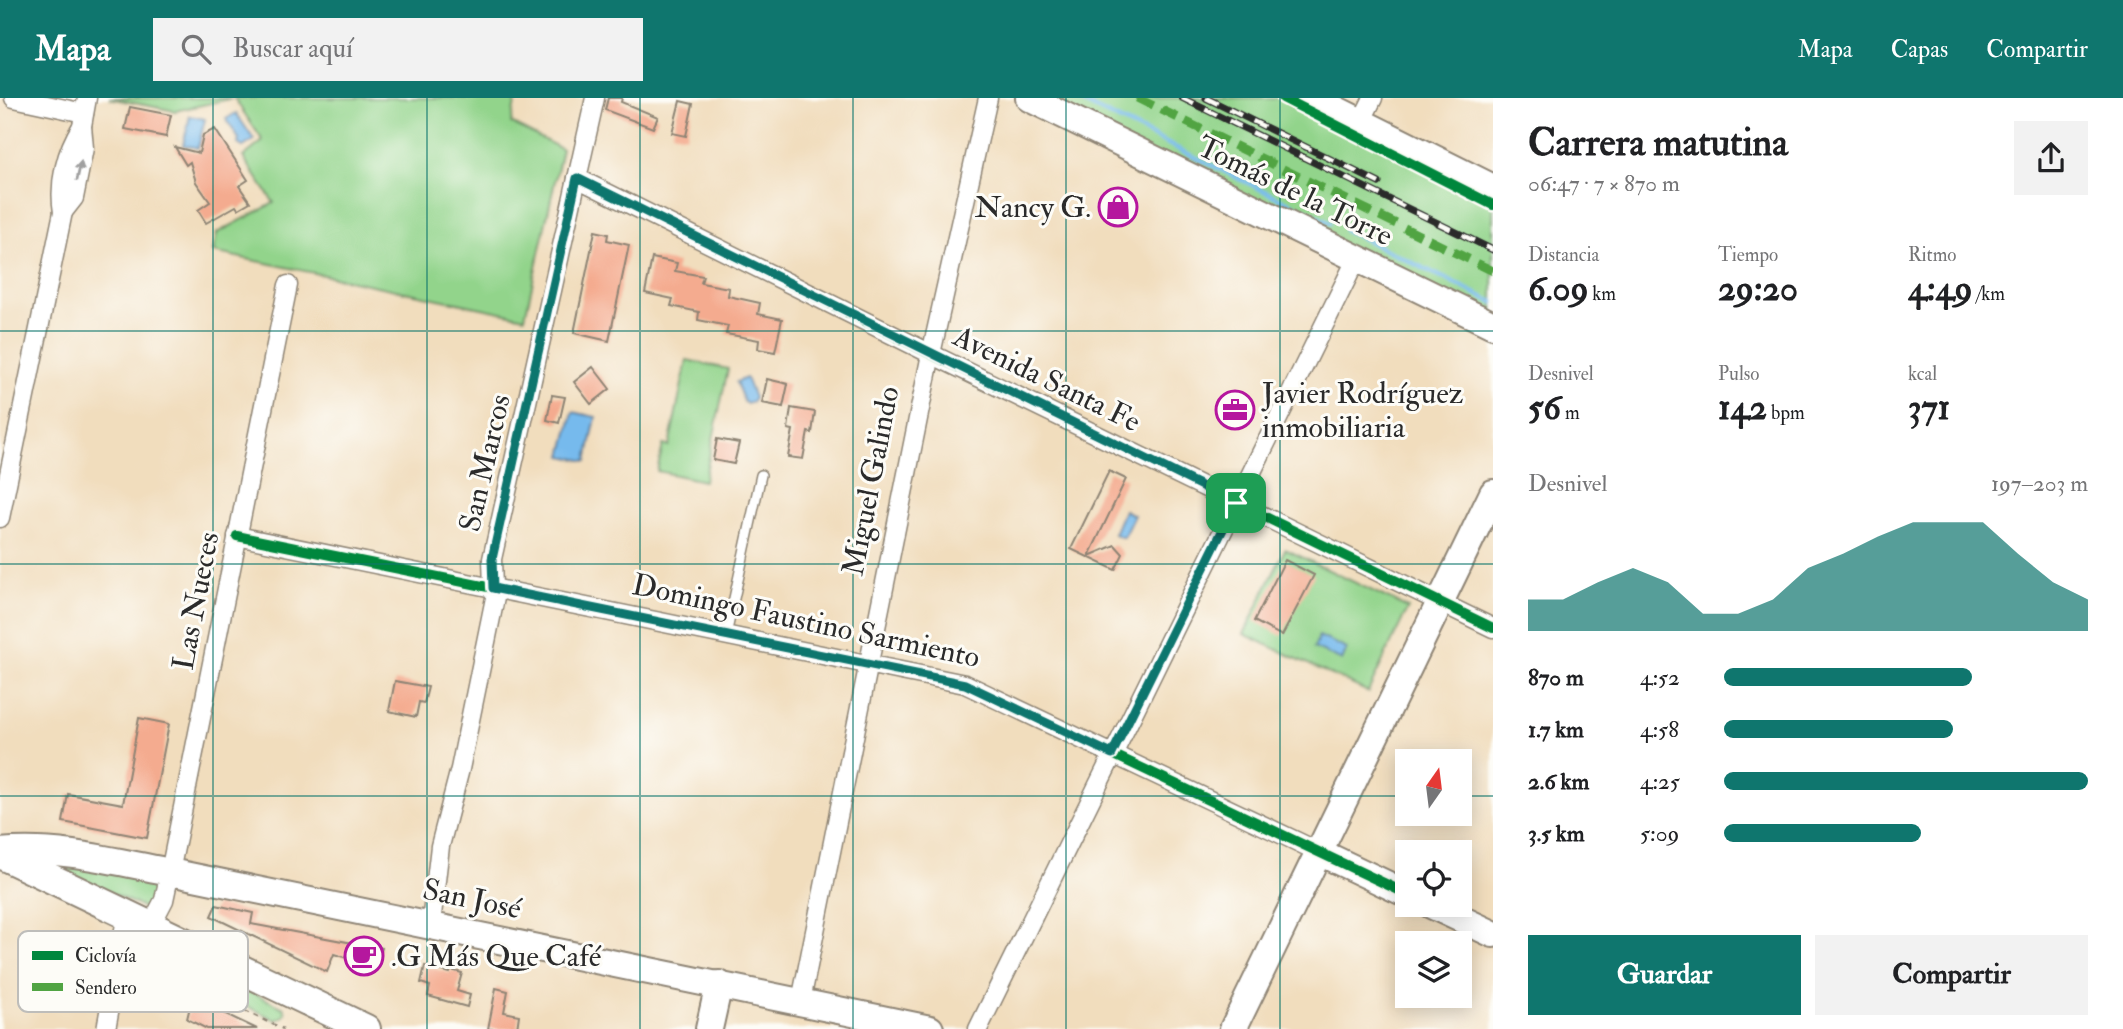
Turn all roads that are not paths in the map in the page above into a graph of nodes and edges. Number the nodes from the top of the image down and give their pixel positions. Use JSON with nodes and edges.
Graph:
{"nodes":[{"id":1,"x":14,"y":98,"type":"edge"},
{"id":2,"x":595,"y":98,"type":"edge"},
{"id":3,"x":988,"y":98,"type":"edge"},
{"id":4,"x":1029,"y":98,"type":"edge"},
{"id":5,"x":1313,"y":98,"type":"edge"},
{"id":6,"x":1373,"y":98,"type":"edge"},
{"id":7,"x":84,"y":113,"type":"edge"},
{"id":8,"x":1361,"y":122,"type":"junction"},
{"id":9,"x":577,"y":178,"type":"junction"},
{"id":10,"x":1493,"y":188,"type":"edge"},
{"id":11,"x":1357,"y":258,"type":"junction"},
{"id":12,"x":288,"y":285,"type":"dead end"},
{"id":13,"x":1493,"y":325,"type":"edge"},
{"id":14,"x":931,"y":354,"type":"junction"},
{"id":15,"x":761,"y":475,"type":"dead end"},
{"id":16,"x":1493,"y":493,"type":"edge"},
{"id":17,"x":1236,"y":503,"type":"junction"},
{"id":18,"x":0,"y":518,"type":"edge"},
{"id":19,"x":237,"y":536,"type":"junction"},
{"id":20,"x":493,"y":588,"type":"junction"},
{"id":21,"x":1440,"y":602,"type":"junction"},
{"id":22,"x":1493,"y":628,"type":"edge"},
{"id":23,"x":726,"y":635,"type":"junction"},
{"id":24,"x":869,"y":664,"type":"junction"},
{"id":25,"x":1112,"y":754,"type":"junction"},
{"id":26,"x":1318,"y":852,"type":"junction"},
{"id":27,"x":0,"y":853,"type":"edge"},
{"id":28,"x":170,"y":872,"type":"junction"},
{"id":29,"x":1395,"y":888,"type":"edge"},
{"id":30,"x":1457,"y":917,"type":"edge"},
{"id":31,"x":139,"y":919,"type":"junction"},
{"id":32,"x":430,"y":924,"type":"junction"},
{"id":33,"x":132,"y":931,"type":"edge"},
{"id":34,"x":164,"y":931,"type":"edge"},
{"id":35,"x":1493,"y":934,"type":"edge"},
{"id":36,"x":248,"y":972,"type":"edge"},
{"id":37,"x":719,"y":984,"type":"junction"},
{"id":38,"x":801,"y":1001,"type":"junction"},
{"id":39,"x":366,"y":1029,"type":"edge"},
{"id":40,"x":709,"y":1029,"type":"edge"},
{"id":41,"x":930,"y":1029,"type":"edge"},
{"id":42,"x":978,"y":1029,"type":"edge"},
{"id":43,"x":1233,"y":1029,"type":"edge"}],
"edges":[{"from":1,"to":7,"type":"street"},
{"from":2,"to":9,"type":"street","name":"San Marcos"},
{"from":3,"to":14,"type":"street","name":"Miguel Galindo"},
{"from":4,"to":11,"type":"street","name":"Tomás de la Torre"},
{"from":5,"to":8,"type":"street"},
{"from":6,"to":8,"type":"street"},
{"from":7,"to":18,"type":"street"},
{"from":8,"to":10,"type":"street"},
{"from":9,"to":14,"type":"street","name":"Avenida Santa Fe"},
{"from":9,"to":20,"type":"street","name":"San Marcos"},
{"from":11,"to":13,"type":"street","name":"Tomás de la Torre"},
{"from":11,"to":17,"type":"street"},
{"from":12,"to":19,"type":"street","name":"Las Nueces"},
{"from":14,"to":17,"type":"street","name":"Avenida Santa Fe"},
{"from":14,"to":24,"type":"street","name":"Miguel Galindo"},
{"from":15,"to":23,"type":"lane"},
{"from":16,"to":21,"type":"street"},
{"from":17,"to":21,"type":"street","name":"Avenida Santa Fe"},
{"from":17,"to":25,"type":"street"},
{"from":19,"to":20,"type":"street","name":"Domingo Faustino Sarmiento"},
{"from":19,"to":28,"type":"street","name":"Las Nueces"},
{"from":20,"to":23,"type":"street","name":"Domingo Faustino Sarmiento"},
{"from":20,"to":32,"type":"street","name":"San Marcos"},
{"from":21,"to":22,"type":"street","name":"Avenida Santa Fe"},
{"from":21,"to":26,"type":"street"},
{"from":23,"to":24,"type":"street","name":"Domingo Faustino Sarmiento"},
{"from":24,"to":25,"type":"street","name":"Domingo Faustino Sarmiento"},
{"from":24,"to":38,"type":"street","name":"Miguel Galindo"},
{"from":25,"to":26,"type":"street","name":"Domingo Faustino Sarmiento"},
{"from":25,"to":42,"type":"street"},
{"from":26,"to":29,"type":"street","name":"Domingo Faustino Sarmiento"},
{"from":26,"to":43,"type":"street"},
{"from":27,"to":28,"type":"street","name":"San José"},
{"from":27,"to":31,"type":"main road"},
{"from":28,"to":31,"type":"street","name":"Las Nueces"},
{"from":28,"to":32,"type":"street","name":"San José"},
{"from":30,"to":35,"type":"street"},
{"from":31,"to":33,"type":"street","name":"Las Nueces"},
{"from":31,"to":34,"type":"main road"},
{"from":32,"to":37,"type":"street","name":"San José"},
{"from":36,"to":39,"type":"main road"},
{"from":37,"to":38,"type":"street","name":"San José"},
{"from":37,"to":40,"type":"street"},
{"from":38,"to":41,"type":"street","name":"San José"}]}
